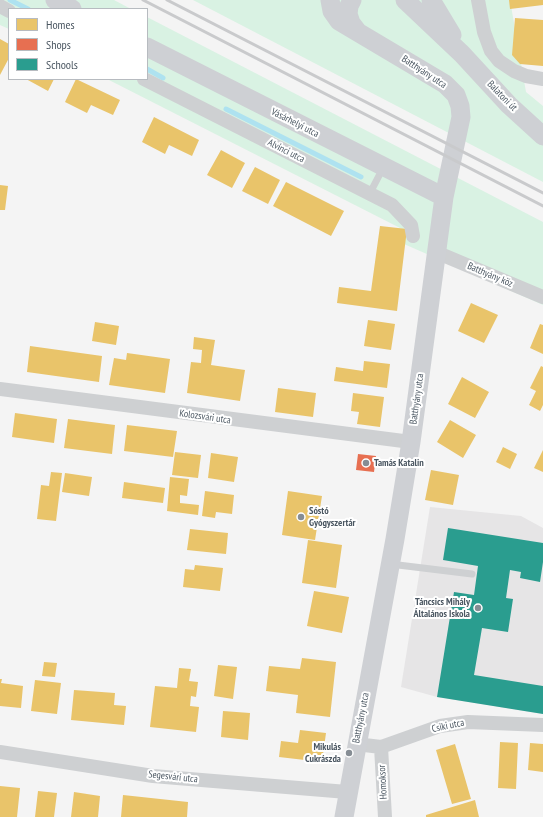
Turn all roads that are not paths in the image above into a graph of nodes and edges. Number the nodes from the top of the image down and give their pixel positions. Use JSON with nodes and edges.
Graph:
{"nodes":[{"id":1,"x":55,"y":0,"type":"edge"},
{"id":2,"x":330,"y":0,"type":"edge"},
{"id":3,"x":352,"y":0,"type":"edge"},
{"id":4,"x":405,"y":0,"type":"edge"},
{"id":5,"x":431,"y":0,"type":"edge"},
{"id":6,"x":478,"y":0,"type":"edge"},
{"id":7,"x":70,"y":8,"type":"edge"},
{"id":8,"x":358,"y":32,"type":"junction"},
{"id":9,"x":148,"y":48,"type":"edge"},
{"id":10,"x":462,"y":54,"type":"junction"},
{"id":11,"x":543,"y":79,"type":"edge"},
{"id":12,"x":146,"y":80,"type":"edge"},
{"id":13,"x":543,"y":136,"type":"edge"},
{"id":14,"x":383,"y":168,"type":"junction"},
{"id":15,"x":370,"y":193,"type":"junction"},
{"id":16,"x":444,"y":197,"type":"junction"},
{"id":17,"x":413,"y":236,"type":"dead end"},
{"id":18,"x":438,"y":253,"type":"junction"},
{"id":19,"x":543,"y":297,"type":"edge"},
{"id":20,"x":0,"y":389,"type":"edge"},
{"id":21,"x":411,"y":442,"type":"junction"},
{"id":22,"x":390,"y":564,"type":"junction"},
{"id":23,"x":472,"y":574,"type":"dead end"},
{"id":24,"x":543,"y":725,"type":"edge"},
{"id":25,"x":356,"y":744,"type":"junction"},
{"id":26,"x":381,"y":747,"type":"junction"},
{"id":27,"x":0,"y":752,"type":"edge"},
{"id":28,"x":347,"y":792,"type":"junction"},
{"id":29,"x":344,"y":817,"type":"edge"},
{"id":30,"x":385,"y":817,"type":"edge"}],
"edges":[{"from":1,"to":7,"type":"street"},
{"from":2,"to":8,"type":"street","name":"Batthyány utca"},
{"from":3,"to":8,"type":"street","name":"Batthyány utca"},
{"from":4,"to":10,"type":"street","name":"Balatoni út"},
{"from":5,"to":10,"type":"street","name":"Balatoni út"},
{"from":6,"to":11,"type":"street"},
{"from":8,"to":16,"type":"street","name":"Batthyány utca"},
{"from":9,"to":14,"type":"street","name":"Vásárhelyi utca"},
{"from":10,"to":13,"type":"street","name":"Balatoni út"},
{"from":12,"to":15,"type":"street","name":"Alvinci utca"},
{"from":14,"to":15,"type":"lane"},
{"from":14,"to":16,"type":"street","name":"Vásárhelyi utca"},
{"from":15,"to":17,"type":"street","name":"Alvinci utca"},
{"from":16,"to":18,"type":"street","name":"Batthyány utca"},
{"from":18,"to":19,"type":"street","name":"Batthyány köz"},
{"from":18,"to":21,"type":"street","name":"Batthyány utca"},
{"from":20,"to":21,"type":"street","name":"Kolozsvári utca"},
{"from":21,"to":22,"type":"street","name":"Batthyány utca"},
{"from":22,"to":23,"type":"lane"},
{"from":22,"to":25,"type":"street","name":"Batthyány utca"},
{"from":24,"to":26,"type":"street","name":"Csiki utca"},
{"from":25,"to":26,"type":"street","name":"Csiki utca"},
{"from":25,"to":28,"type":"street","name":"Batthyány utca"},
{"from":26,"to":30,"type":"street","name":"Homoksor"},
{"from":27,"to":28,"type":"street","name":"Segesvári utca"},
{"from":28,"to":29,"type":"street","name":"Batthyány utca"}]}
